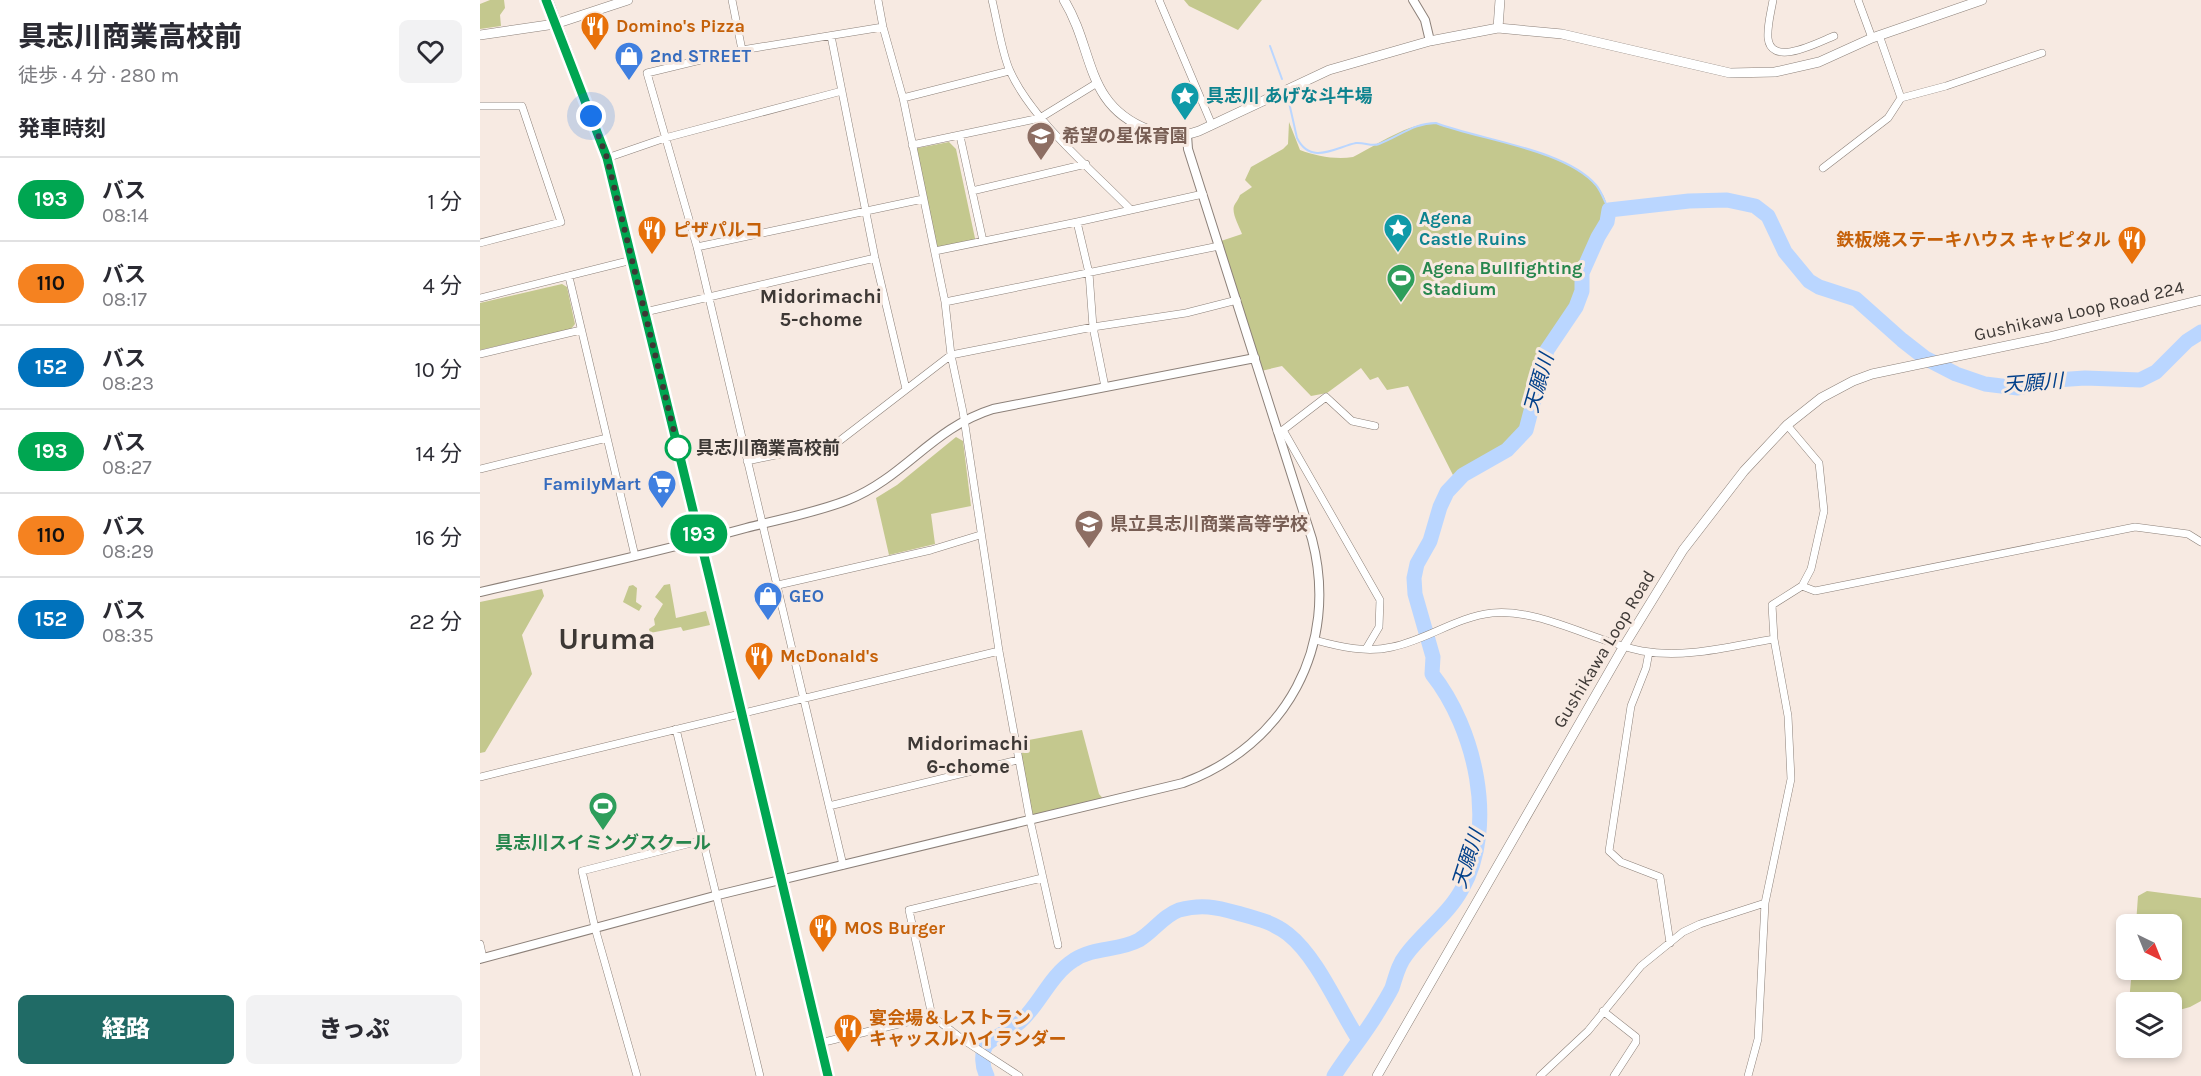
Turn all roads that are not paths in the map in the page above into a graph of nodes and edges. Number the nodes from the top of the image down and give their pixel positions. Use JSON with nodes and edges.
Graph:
{"nodes":[{"id":1,"x":546,"y":0,"type":"edge"},
{"id":2,"x":628,"y":0,"type":"edge"},
{"id":3,"x":732,"y":0,"type":"edge"},
{"id":4,"x":878,"y":0,"type":"edge"},
{"id":5,"x":992,"y":0,"type":"edge"},
{"id":6,"x":1064,"y":0,"type":"edge"},
{"id":7,"x":1159,"y":0,"type":"edge"},
{"id":8,"x":1413,"y":0,"type":"edge"},
{"id":9,"x":1500,"y":0,"type":"edge"},
{"id":10,"x":1773,"y":0,"type":"edge"},
{"id":11,"x":1858,"y":0,"type":"edge"},
{"id":12,"x":1982,"y":0,"type":"edge"},
{"id":13,"x":555,"y":24,"type":"junction"},
{"id":14,"x":883,"y":27,"type":"junction"},
{"id":15,"x":1498,"y":28,"type":"junction"},
{"id":16,"x":480,"y":35,"type":"edge"},
{"id":17,"x":831,"y":36,"type":"junction"},
{"id":18,"x":1834,"y":36,"type":"dead end"},
{"id":19,"x":1875,"y":37,"type":"junction"},
{"id":20,"x":1430,"y":41,"type":"junction"},
{"id":21,"x":742,"y":50,"type":"junction"},
{"id":22,"x":2042,"y":53,"type":"dead end"},
{"id":23,"x":1009,"y":71,"type":"junction"},
{"id":24,"x":1097,"y":83,"type":"junction"},
{"id":25,"x":842,"y":91,"type":"junction"},
{"id":26,"x":903,"y":98,"type":"junction"},
{"id":27,"x":1901,"y":98,"type":"junction"},
{"id":28,"x":480,"y":106,"type":"edge"},
{"id":29,"x":1040,"y":118,"type":"junction"},
{"id":30,"x":1212,"y":126,"type":"junction"},
{"id":31,"x":1187,"y":135,"type":"junction"},
{"id":32,"x":960,"y":136,"type":"junction"},
{"id":33,"x":666,"y":138,"type":"junction"},
{"id":34,"x":912,"y":145,"type":"junction"},
{"id":35,"x":607,"y":158,"type":"junction"},
{"id":36,"x":1086,"y":164,"type":"junction"},
{"id":37,"x":1823,"y":168,"type":"dead end"},
{"id":38,"x":972,"y":191,"type":"junction"},
{"id":39,"x":1203,"y":194,"type":"junction"},
{"id":40,"x":923,"y":199,"type":"junction"},
{"id":41,"x":1130,"y":209,"type":"junction"},
{"id":42,"x":867,"y":212,"type":"junction"},
{"id":43,"x":1077,"y":222,"type":"junction"},
{"id":44,"x":983,"y":242,"type":"junction"},
{"id":45,"x":480,"y":243,"type":"edge"},
{"id":46,"x":1219,"y":246,"type":"junction"},
{"id":47,"x":697,"y":247,"type":"junction"},
{"id":48,"x":935,"y":251,"type":"junction"},
{"id":49,"x":875,"y":258,"type":"junction"},
{"id":50,"x":632,"y":260,"type":"junction"},
{"id":51,"x":1089,"y":273,"type":"junction"},
{"id":52,"x":568,"y":277,"type":"junction"},
{"id":53,"x":480,"y":297,"type":"edge"},
{"id":54,"x":709,"y":297,"type":"junction"},
{"id":55,"x":1237,"y":300,"type":"junction"},
{"id":56,"x":2201,"y":300,"type":"edge"},
{"id":57,"x":945,"y":302,"type":"junction"},
{"id":58,"x":645,"y":312,"type":"junction"},
{"id":59,"x":1093,"y":327,"type":"junction"},
{"id":60,"x":581,"y":330,"type":"junction"},
{"id":61,"x":1964,"y":353,"type":"joint"},
{"id":62,"x":480,"y":354,"type":"edge"},
{"id":63,"x":951,"y":355,"type":"junction"},
{"id":64,"x":1255,"y":358,"type":"junction"},
{"id":65,"x":1105,"y":387,"type":"junction"},
{"id":66,"x":906,"y":388,"type":"junction"},
{"id":67,"x":964,"y":420,"type":"junction"},
{"id":68,"x":1787,"y":425,"type":"junction"},
{"id":69,"x":1376,"y":426,"type":"dead end"},
{"id":70,"x":1280,"y":431,"type":"junction"},
{"id":71,"x":607,"y":438,"type":"junction"},
{"id":72,"x":747,"y":461,"type":"junction"},
{"id":73,"x":480,"y":469,"type":"edge"},
{"id":74,"x":762,"y":524,"type":"junction"},
{"id":75,"x":980,"y":535,"type":"junction"},
{"id":76,"x":701,"y":541,"type":"junction"},
{"id":77,"x":2201,"y":542,"type":"edge"},
{"id":78,"x":635,"y":556,"type":"junction"},
{"id":79,"x":778,"y":585,"type":"junction"},
{"id":80,"x":1802,"y":586,"type":"junction"},
{"id":81,"x":480,"y":592,"type":"edge"},
{"id":82,"x":1774,"y":639,"type":"junction"},
{"id":83,"x":1315,"y":640,"type":"junction"},
{"id":84,"x":1624,"y":646,"type":"junction"},
{"id":85,"x":1366,"y":649,"type":"junction"},
{"id":86,"x":999,"y":651,"type":"junction"},
{"id":87,"x":1648,"y":652,"type":"junction"},
{"id":88,"x":803,"y":697,"type":"junction"},
{"id":89,"x":742,"y":712,"type":"junction"},
{"id":90,"x":676,"y":729,"type":"junction"},
{"id":91,"x":1018,"y":760,"type":"junction"},
{"id":92,"x":480,"y":777,"type":"edge"},
{"id":93,"x":829,"y":806,"type":"junction"},
{"id":94,"x":1030,"y":820,"type":"junction"},
{"id":95,"x":703,"y":840,"type":"junction"},
{"id":96,"x":843,"y":865,"type":"junction"},
{"id":97,"x":1042,"y":878,"type":"junction"},
{"id":98,"x":781,"y":879,"type":"junction"},
{"id":99,"x":718,"y":895,"type":"junction"},
{"id":100,"x":1765,"y":903,"type":"junction"},
{"id":101,"x":595,"y":928,"type":"junction"},
{"id":102,"x":1670,"y":943,"type":"junction"},
{"id":103,"x":480,"y":944,"type":"edge"},
{"id":104,"x":1058,"y":945,"type":"dead end"},
{"id":105,"x":482,"y":958,"type":"edge"},
{"id":106,"x":1603,"y":1011,"type":"junction"},
{"id":107,"x":932,"y":1016,"type":"junction"},
{"id":108,"x":820,"y":1043,"type":"junction"},
{"id":109,"x":637,"y":1076,"type":"edge"},
{"id":110,"x":760,"y":1076,"type":"edge"},
{"id":111,"x":828,"y":1076,"type":"edge"},
{"id":112,"x":1019,"y":1076,"type":"edge"},
{"id":113,"x":1377,"y":1076,"type":"edge"},
{"id":114,"x":1540,"y":1076,"type":"edge"},
{"id":115,"x":1614,"y":1076,"type":"edge"},
{"id":116,"x":1748,"y":1076,"type":"edge"}],
"edges":[{"from":1,"to":13,"type":"main road"},
{"from":2,"to":13,"type":"main road"},
{"from":3,"to":21,"type":"street"},
{"from":4,"to":14,"type":"street"},
{"from":5,"to":23,"type":"street"},
{"from":6,"to":24,"type":"main road"},
{"from":7,"to":30,"type":"street"},
{"from":8,"to":20,"type":"street"},
{"from":9,"to":15,"type":"main road"},
{"from":10,"to":18,"type":"street"},
{"from":11,"to":19,"type":"street"},
{"from":12,"to":19,"type":"main road"},
{"from":13,"to":16,"type":"main road"},
{"from":13,"to":35,"type":"main road"},
{"from":14,"to":17,"type":"street"},
{"from":14,"to":26,"type":"street"},
{"from":15,"to":19,"type":"main road"},
{"from":15,"to":20,"type":"main road"},
{"from":17,"to":21,"type":"street"},
{"from":17,"to":25,"type":"street"},
{"from":19,"to":27,"type":"street"},
{"from":20,"to":30,"type":"main road"},
{"from":21,"to":33,"type":"street"},
{"from":22,"to":27,"type":"street"},
{"from":23,"to":26,"type":"street"},
{"from":23,"to":29,"type":"street"},
{"from":24,"to":29,"type":"street"},
{"from":24,"to":31,"type":"main road"},
{"from":25,"to":33,"type":"street"},
{"from":25,"to":42,"type":"street"},
{"from":26,"to":34,"type":"street"},
{"from":27,"to":37,"type":"street"},
{"from":28,"to":45,"type":"street"},
{"from":29,"to":32,"type":"street"},
{"from":29,"to":36,"type":"street"},
{"from":30,"to":31,"type":"main road"},
{"from":31,"to":39,"type":"street"},
{"from":32,"to":34,"type":"street"},
{"from":32,"to":38,"type":"street"},
{"from":33,"to":35,"type":"street"},
{"from":33,"to":47,"type":"street"},
{"from":34,"to":40,"type":"street"},
{"from":35,"to":50,"type":"main road"},
{"from":36,"to":38,"type":"street"},
{"from":36,"to":41,"type":"street"},
{"from":38,"to":44,"type":"street"},
{"from":39,"to":41,"type":"street"},
{"from":39,"to":46,"type":"street"},
{"from":40,"to":42,"type":"street"},
{"from":40,"to":48,"type":"street"},
{"from":41,"to":43,"type":"street"},
{"from":42,"to":47,"type":"street"},
{"from":42,"to":49,"type":"street"},
{"from":43,"to":44,"type":"street"},
{"from":43,"to":51,"type":"street"},
{"from":44,"to":48,"type":"street"},
{"from":46,"to":51,"type":"street"},
{"from":46,"to":55,"type":"street"},
{"from":47,"to":54,"type":"street"},
{"from":48,"to":57,"type":"street"},
{"from":49,"to":54,"type":"street"},
{"from":49,"to":66,"type":"street"},
{"from":50,"to":52,"type":"street"},
{"from":50,"to":58,"type":"main road"},
{"from":51,"to":57,"type":"street"},
{"from":51,"to":59,"type":"street"},
{"from":52,"to":53,"type":"street"},
{"from":52,"to":60,"type":"street"},
{"from":54,"to":58,"type":"street"},
{"from":54,"to":72,"type":"street"},
{"from":55,"to":59,"type":"street"},
{"from":55,"to":64,"type":"street"},
{"from":56,"to":61,"type":"main road","name":"Gushikawa Loop Road 224"},
{"from":57,"to":63,"type":"street"},
{"from":58,"to":76,"type":"main road"},
{"from":59,"to":63,"type":"street"},
{"from":59,"to":65,"type":"street"},
{"from":60,"to":62,"type":"street"},
{"from":60,"to":71,"type":"street"},
{"from":61,"to":68,"type":"main road","name":"Gushikawa Loop Road"},
{"from":63,"to":66,"type":"street"},
{"from":63,"to":67,"type":"street"},
{"from":64,"to":65,"type":"street"},
{"from":64,"to":70,"type":"street"},
{"from":65,"to":67,"type":"street"},
{"from":66,"to":72,"type":"street"},
{"from":67,"to":74,"type":"street"},
{"from":67,"to":75,"type":"street"},
{"from":68,"to":80,"type":"street"},
{"from":68,"to":84,"type":"main road","name":"Gushikawa Loop Road"},
{"from":69,"to":70,"type":"street"},
{"from":70,"to":83,"type":"street"},
{"from":70,"to":85,"type":"street"},
{"from":71,"to":73,"type":"street"},
{"from":71,"to":78,"type":"street"},
{"from":72,"to":74,"type":"street"},
{"from":74,"to":76,"type":"street"},
{"from":74,"to":79,"type":"street"},
{"from":75,"to":79,"type":"street"},
{"from":75,"to":86,"type":"street"},
{"from":76,"to":78,"type":"street"},
{"from":76,"to":89,"type":"main road"},
{"from":77,"to":80,"type":"street"},
{"from":78,"to":81,"type":"street"},
{"from":79,"to":88,"type":"street"},
{"from":80,"to":82,"type":"street"},
{"from":82,"to":87,"type":"street"},
{"from":82,"to":100,"type":"street"},
{"from":83,"to":85,"type":"street"},
{"from":83,"to":94,"type":"street"},
{"from":84,"to":85,"type":"street"},
{"from":84,"to":87,"type":"street"},
{"from":84,"to":113,"type":"main road","name":"Gushikawa Loop Road"},
{"from":86,"to":88,"type":"street"},
{"from":86,"to":91,"type":"street"},
{"from":87,"to":102,"type":"street"},
{"from":88,"to":89,"type":"street"},
{"from":88,"to":93,"type":"street"},
{"from":89,"to":90,"type":"street"},
{"from":89,"to":98,"type":"main road"},
{"from":90,"to":92,"type":"street"},
{"from":90,"to":95,"type":"street"},
{"from":91,"to":93,"type":"street"},
{"from":91,"to":94,"type":"street"},
{"from":93,"to":96,"type":"street"},
{"from":94,"to":96,"type":"street"},
{"from":94,"to":97,"type":"street"},
{"from":95,"to":99,"type":"street"},
{"from":95,"to":101,"type":"street"},
{"from":96,"to":98,"type":"street"},
{"from":97,"to":104,"type":"street"},
{"from":97,"to":107,"type":"street"},
{"from":98,"to":99,"type":"street"},
{"from":98,"to":108,"type":"main road"},
{"from":99,"to":101,"type":"street"},
{"from":99,"to":110,"type":"street"},
{"from":100,"to":102,"type":"street"},
{"from":100,"to":116,"type":"street"},
{"from":101,"to":105,"type":"street"},
{"from":101,"to":109,"type":"street"},
{"from":102,"to":106,"type":"street"},
{"from":103,"to":105,"type":"street"},
{"from":106,"to":114,"type":"street"},
{"from":106,"to":115,"type":"street"},
{"from":107,"to":108,"type":"street"},
{"from":107,"to":112,"type":"street"},
{"from":108,"to":111,"type":"main road"}]}
